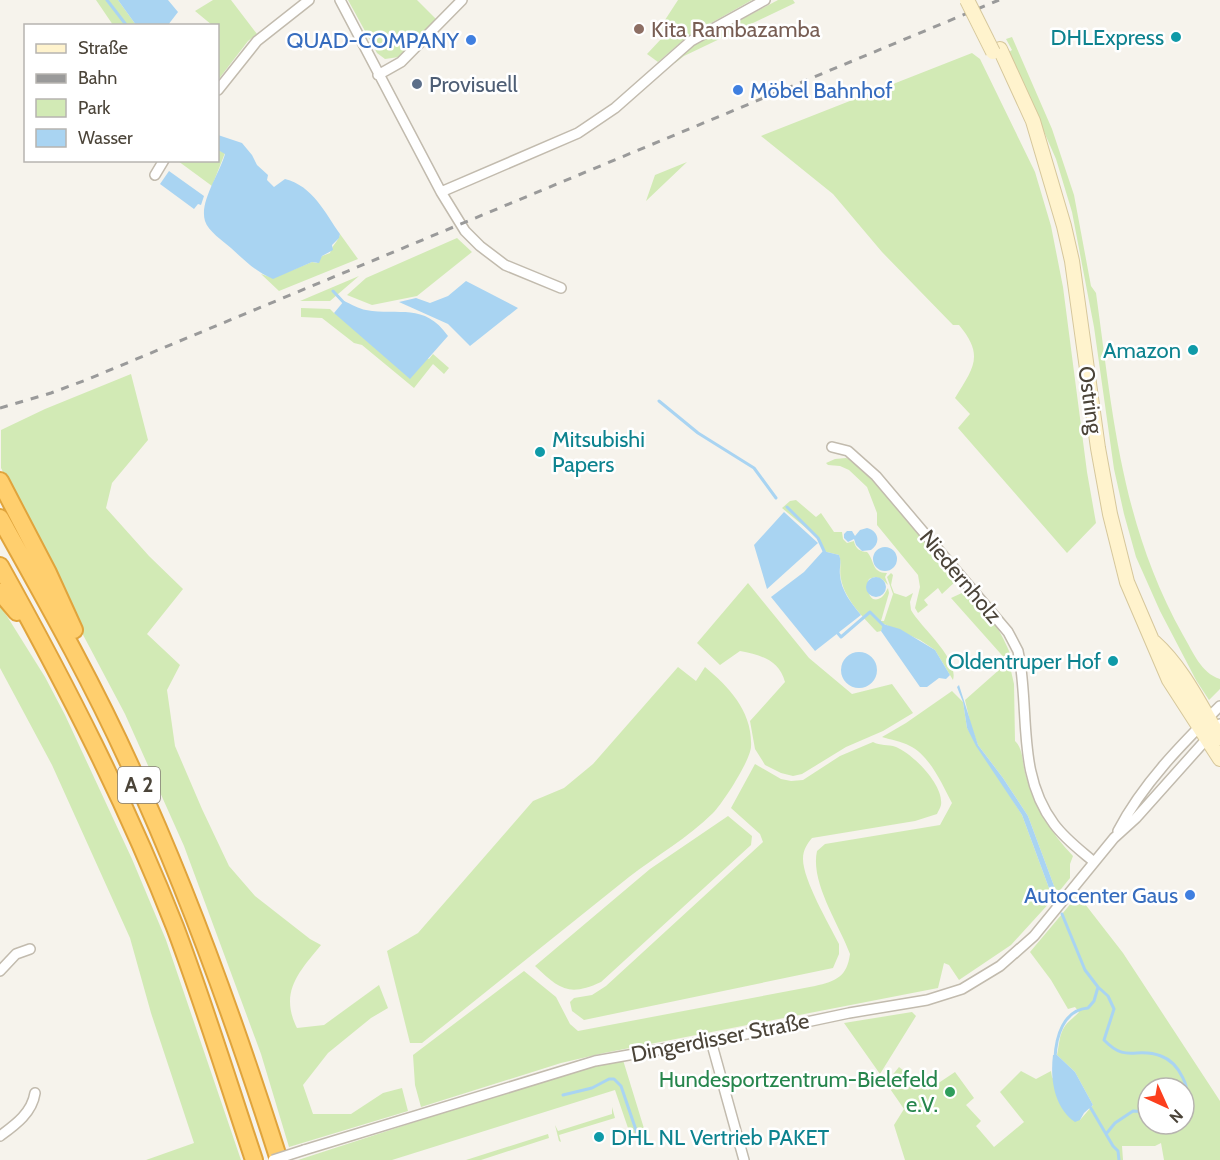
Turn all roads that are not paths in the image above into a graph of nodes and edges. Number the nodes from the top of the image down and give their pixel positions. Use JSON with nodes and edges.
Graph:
{"nodes":[{"id":1,"x":309,"y":0,"type":"edge"},
{"id":2,"x":340,"y":0,"type":"edge"},
{"id":3,"x":462,"y":0,"type":"edge"},
{"id":4,"x":765,"y":0,"type":"edge"},
{"id":5,"x":967,"y":0,"type":"edge"},
{"id":6,"x":976,"y":0,"type":"edge"},
{"id":7,"x":996,"y":50,"type":"junction"},
{"id":8,"x":378,"y":75,"type":"junction"},
{"id":9,"x":219,"y":89,"type":"edge"},
{"id":10,"x":160,"y":162,"type":"edge"},
{"id":11,"x":155,"y":175,"type":"dead end"},
{"id":12,"x":441,"y":192,"type":"junction"},
{"id":13,"x":561,"y":288,"type":"dead end"},
{"id":14,"x":832,"y":447,"type":"dead end"},
{"id":15,"x":0,"y":482,"type":"edge"},
{"id":16,"x":0,"y":518,"type":"edge"},
{"id":17,"x":0,"y":566,"type":"edge"},
{"id":18,"x":0,"y":592,"type":"edge"},
{"id":19,"x":41,"y":640,"type":"junction"},
{"id":20,"x":77,"y":657,"type":"junction"},
{"id":21,"x":1220,"y":706,"type":"edge"},
{"id":22,"x":1211,"y":729,"type":"edge"},
{"id":23,"x":1220,"y":759,"type":"edge"},
{"id":24,"x":1114,"y":838,"type":"junction"},
{"id":25,"x":1094,"y":862,"type":"junction"},
{"id":26,"x":30,"y":949,"type":"dead end"},
{"id":27,"x":0,"y":971,"type":"edge"},
{"id":28,"x":711,"y":1041,"type":"junction"},
{"id":29,"x":35,"y":1093,"type":"dead end"},
{"id":30,"x":0,"y":1136,"type":"edge"},
{"id":31,"x":254,"y":1160,"type":"edge"},
{"id":32,"x":273,"y":1160,"type":"edge"},
{"id":33,"x":279,"y":1160,"type":"edge"},
{"id":34,"x":744,"y":1160,"type":"edge"}],
"edges":[{"from":1,"to":9,"type":"street"},
{"from":2,"to":8,"type":"street"},
{"from":3,"to":8,"type":"street"},
{"from":4,"to":12,"type":"street"},
{"from":5,"to":7,"type":"main road","name":"Ostring","bridge":true},
{"from":6,"to":7,"type":"main road","name":"Ostring"},
{"from":7,"to":22,"type":"main road","name":"Ostring"},
{"from":8,"to":12,"type":"street"},
{"from":10,"to":11,"type":"street"},
{"from":12,"to":13,"type":"street"},
{"from":14,"to":25,"type":"street","name":"Niedernholz"},
{"from":15,"to":20,"type":"highway"},
{"from":16,"to":20,"type":"highway","number":"A 2"},
{"from":17,"to":19,"type":"highway","number":"A 2"},
{"from":18,"to":19,"type":"highway"},
{"from":19,"to":31,"type":"highway","number":"A 2"},
{"from":20,"to":33,"type":"highway","number":"A 2"},
{"from":21,"to":22,"type":"street"},
{"from":22,"to":23,"type":"main road","name":"Ostring"},
{"from":22,"to":24,"type":"street","name":"Dingerdisser Straße"},
{"from":22,"to":24,"type":"street","name":"Dingerdisser Straße"},
{"from":24,"to":25,"type":"street","name":"Dingerdisser Straße"},
{"from":25,"to":28,"type":"street","name":"Dingerdisser Straße"},
{"from":26,"to":27,"type":"street"},
{"from":28,"to":32,"type":"street","name":"Dingerdisser Straße","bridge":true},
{"from":28,"to":34,"type":"street"},
{"from":29,"to":30,"type":"street"}]}
